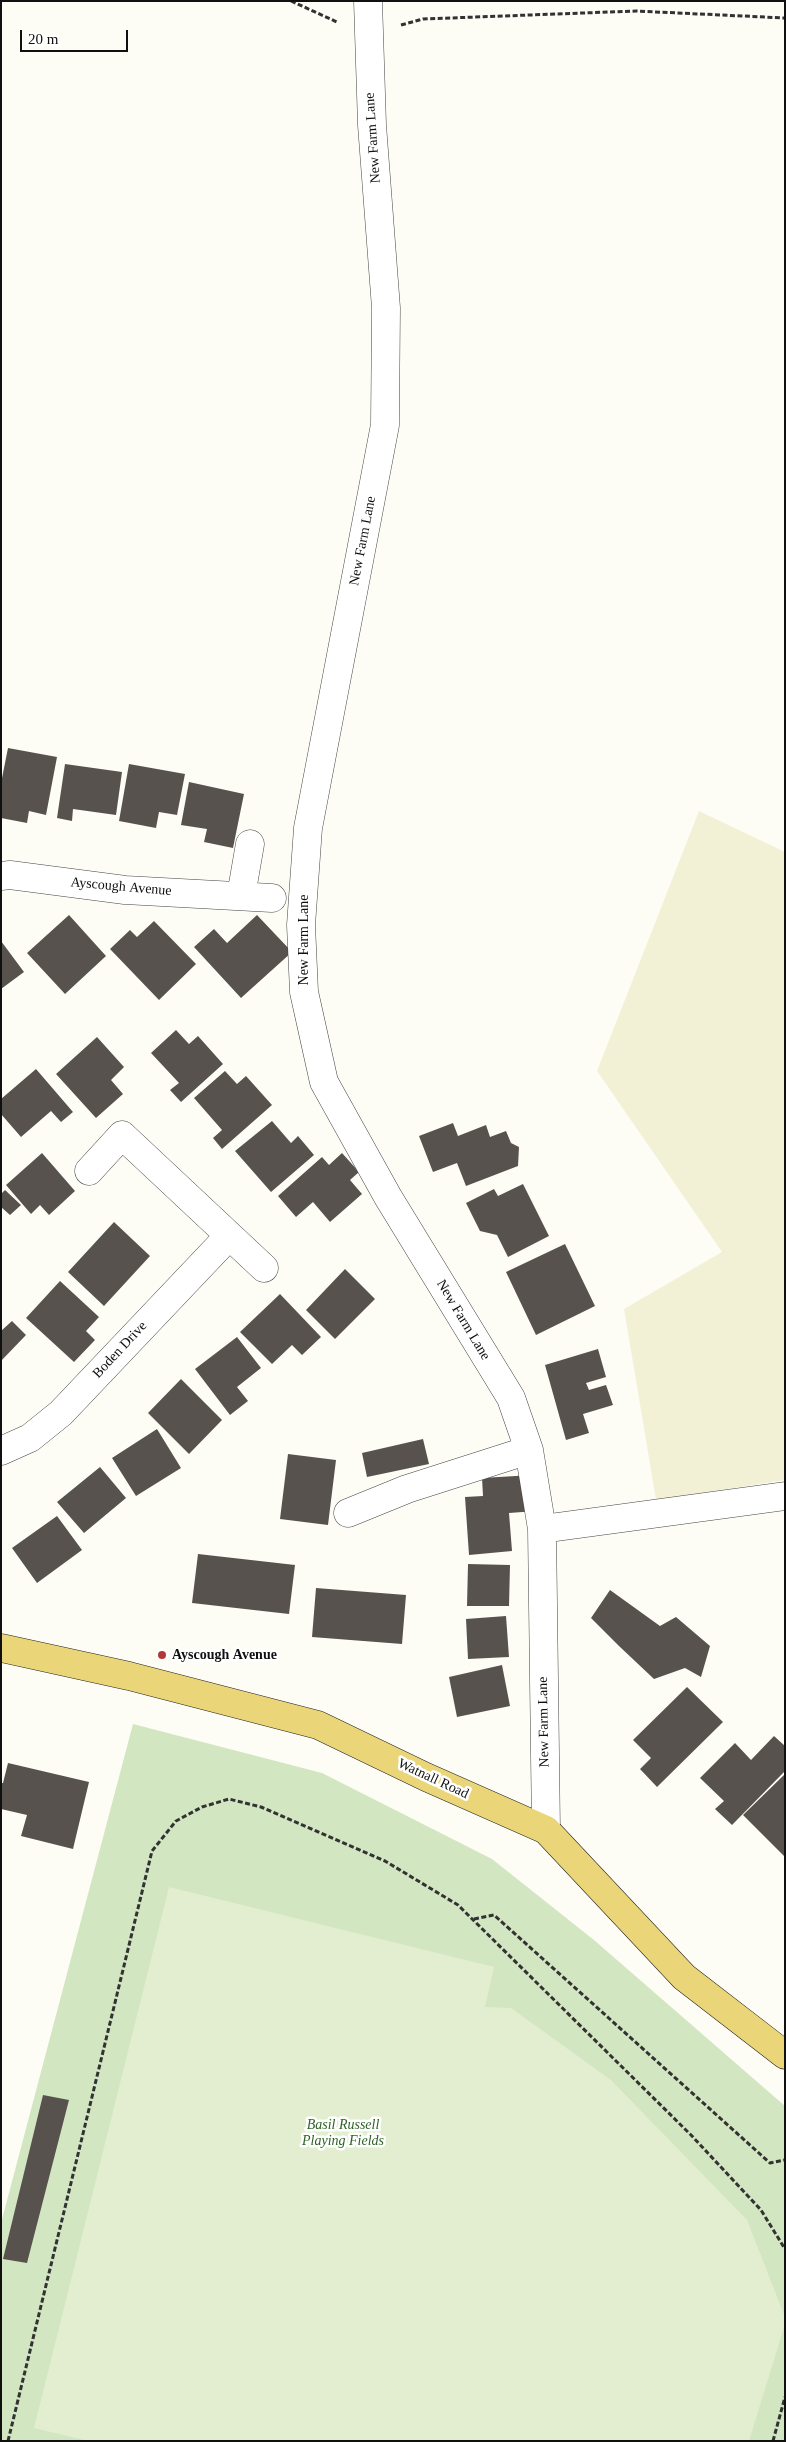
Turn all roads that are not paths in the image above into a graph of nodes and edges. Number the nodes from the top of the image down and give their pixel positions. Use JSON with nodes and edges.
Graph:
{"nodes":[{"id":1,"x":368,"y":1,"type":"edge"},
{"id":2,"x":250,"y":844,"type":"dead end"},
{"id":3,"x":1,"y":876,"type":"edge"},
{"id":4,"x":241,"y":896,"type":"junction"},
{"id":5,"x":272,"y":898,"type":"dead end"},
{"id":6,"x":89,"y":1171,"type":"dead end"},
{"id":7,"x":229,"y":1236,"type":"junction"},
{"id":8,"x":264,"y":1268,"type":"dead end"},
{"id":9,"x":529,"y":1450,"type":"junction"},
{"id":10,"x":1,"y":1451,"type":"edge"},
{"id":11,"x":785,"y":1496,"type":"edge"},
{"id":12,"x":348,"y":1513,"type":"dead end"},
{"id":13,"x":542,"y":1529,"type":"junction"},
{"id":14,"x":1,"y":1648,"type":"edge"},
{"id":15,"x":546,"y":1830,"type":"junction"},
{"id":16,"x":785,"y":2055,"type":"edge"}],
"edges":[{"from":1,"to":9,"type":"street","name":"New Farm Lane"},
{"from":2,"to":4,"type":"street"},
{"from":3,"to":4,"type":"street","name":"Ayscough Avenue"},
{"from":4,"to":5,"type":"street","name":"Ayscough Avenue"},
{"from":6,"to":7,"type":"street"},
{"from":7,"to":8,"type":"street"},
{"from":7,"to":10,"type":"street","name":"Boden Drive"},
{"from":9,"to":12,"type":"street"},
{"from":9,"to":13,"type":"street","name":"New Farm Lane"},
{"from":11,"to":13,"type":"street"},
{"from":13,"to":15,"type":"street","name":"New Farm Lane"},
{"from":14,"to":15,"type":"main road","name":"Watnall Road"},
{"from":15,"to":16,"type":"main road","name":"Watnall Road"}]}
